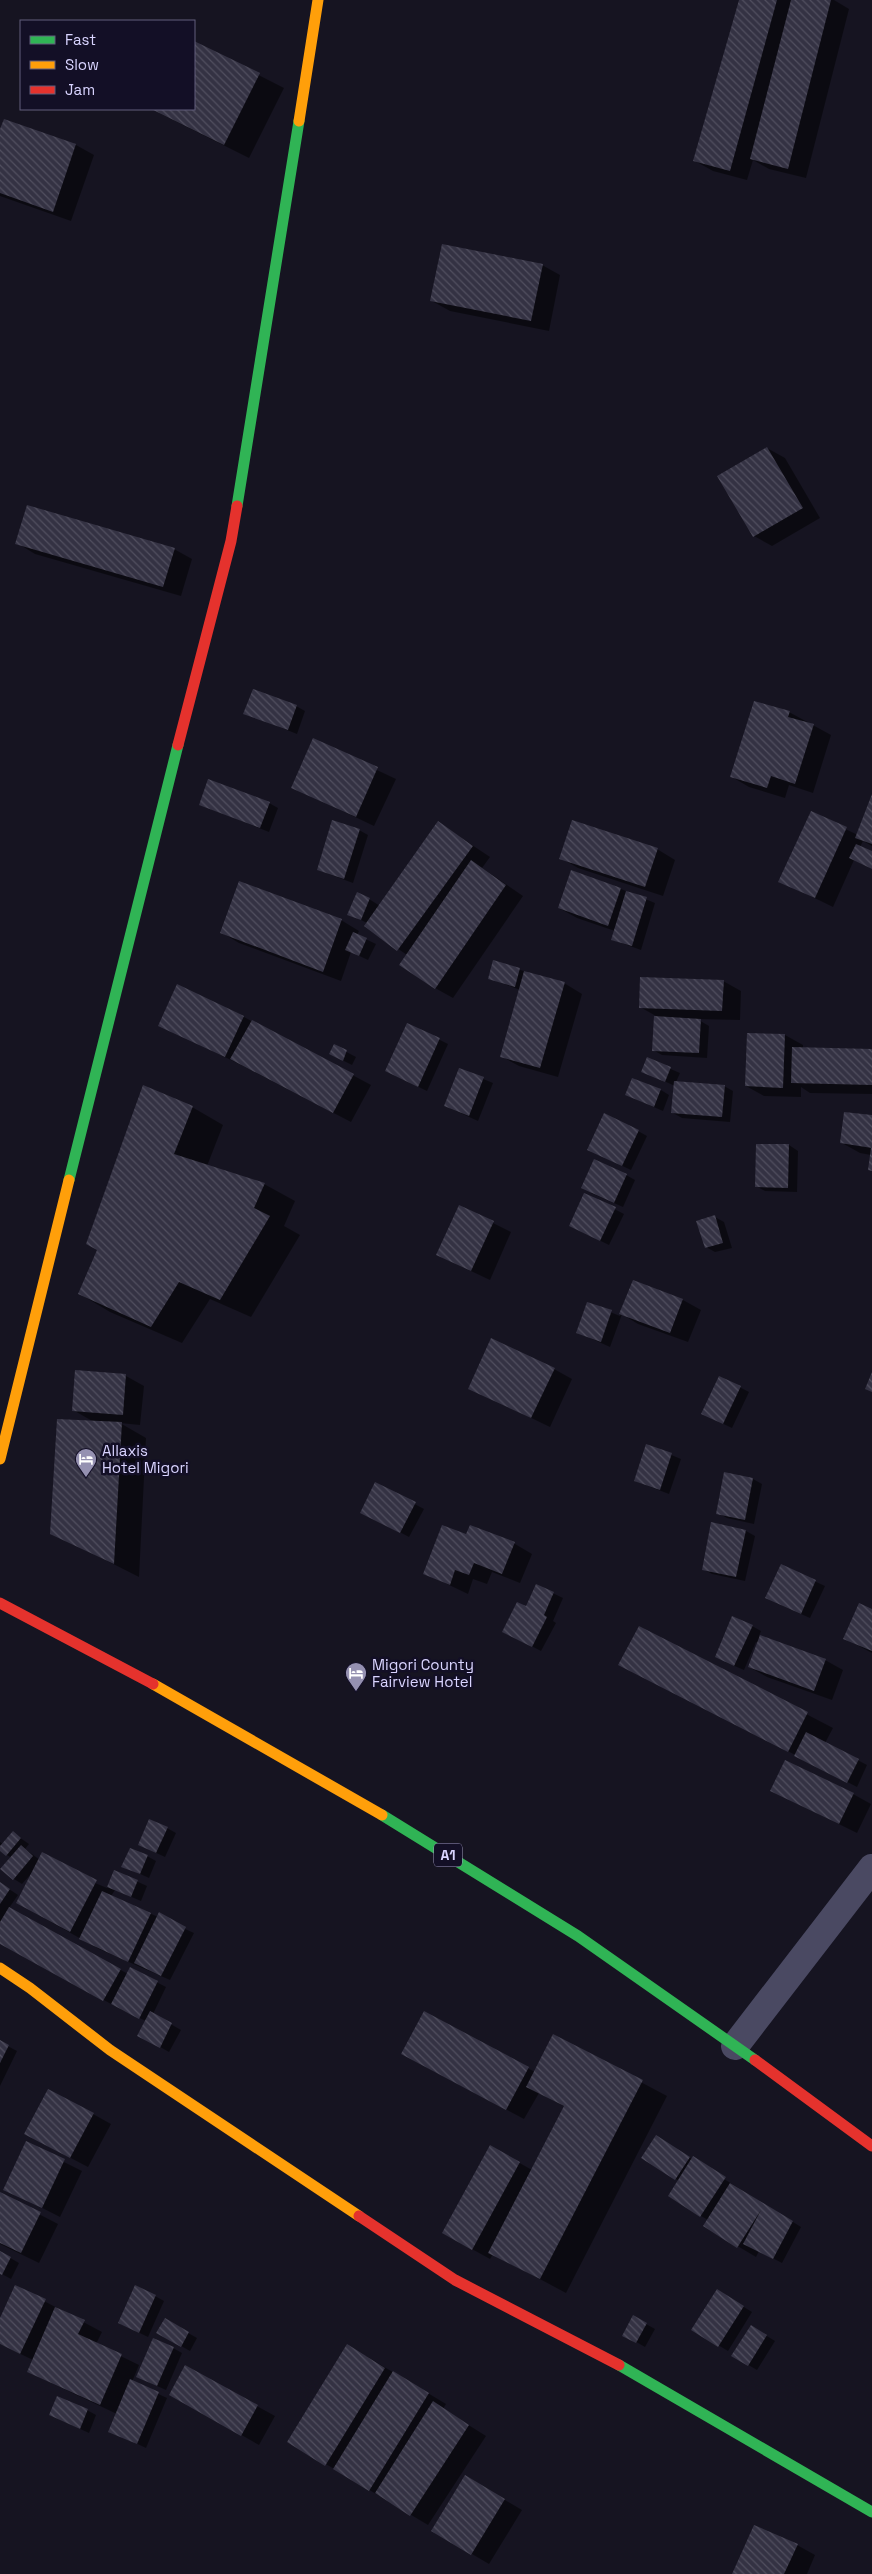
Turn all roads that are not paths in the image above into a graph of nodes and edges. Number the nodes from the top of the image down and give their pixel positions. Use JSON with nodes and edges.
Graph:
{"nodes":[{"id":1,"x":318,"y":0,"type":"edge"},
{"id":2,"x":0,"y":1459,"type":"edge"},
{"id":3,"x":0,"y":1603,"type":"edge"},
{"id":4,"x":872,"y":1868,"type":"edge"},
{"id":5,"x":0,"y":1968,"type":"edge"},
{"id":6,"x":735,"y":2046,"type":"junction"},
{"id":7,"x":872,"y":2146,"type":"edge"},
{"id":8,"x":872,"y":2512,"type":"edge"}],
"edges":[{"from":1,"to":2,"type":"main road"},
{"from":3,"to":6,"type":"main road","number":"A1"},
{"from":4,"to":6,"type":"street"},
{"from":5,"to":8,"type":"main road"},
{"from":6,"to":7,"type":"main road","number":"A1"}]}
